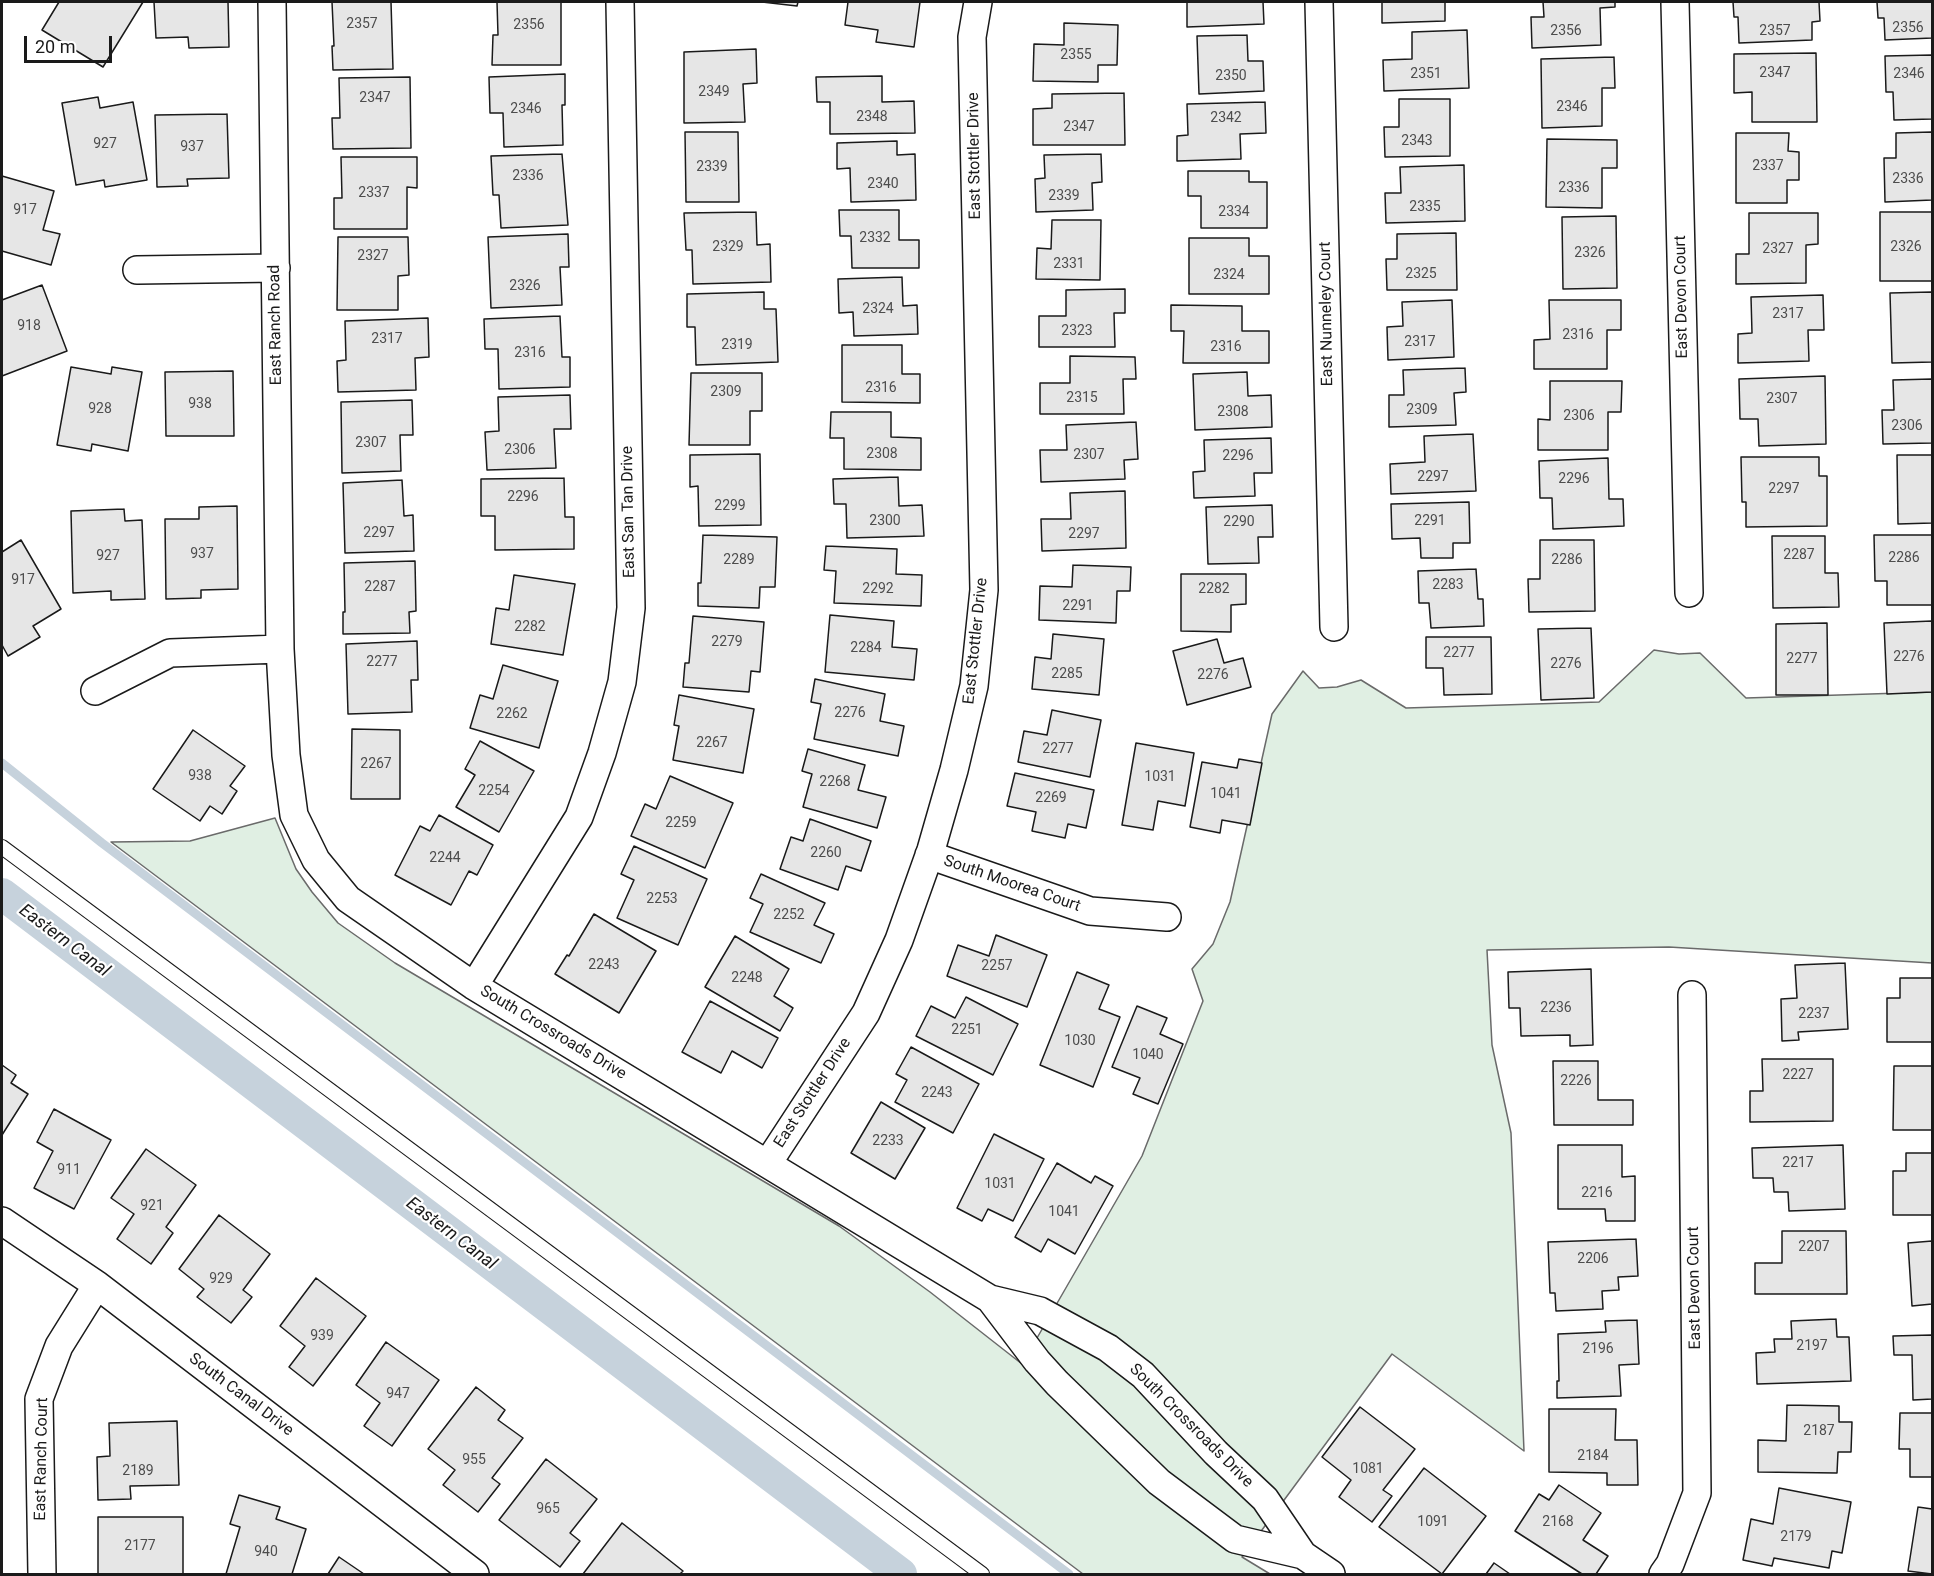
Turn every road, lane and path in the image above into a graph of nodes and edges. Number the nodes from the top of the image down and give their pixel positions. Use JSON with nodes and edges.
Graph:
{"nodes":[{"id":1,"x":272,"y":2,"type":"edge"},
{"id":2,"x":621,"y":2,"type":"edge"},
{"id":3,"x":978,"y":2,"type":"edge"},
{"id":4,"x":1319,"y":2,"type":"edge"},
{"id":5,"x":1675,"y":2,"type":"edge"},
{"id":6,"x":276,"y":267,"type":"junction"},
{"id":7,"x":137,"y":270,"type":"dead end"},
{"id":8,"x":1689,"y":592,"type":"dead end"},
{"id":9,"x":1334,"y":627,"type":"dead end"},
{"id":10,"x":280,"y":649,"type":"junction"},
{"id":11,"x":95,"y":691,"type":"dead end"},
{"id":12,"x":2,"y":847,"type":"edge"},
{"id":13,"x":929,"y":855,"type":"junction"},
{"id":14,"x":1167,"y":917,"type":"dead end"},
{"id":15,"x":474,"y":986,"type":"junction"},
{"id":16,"x":1692,"y":995,"type":"dead end"},
{"id":17,"x":768,"y":1163,"type":"junction"},
{"id":18,"x":2,"y":1221,"type":"edge"},
{"id":19,"x":97,"y":1285,"type":"junction"},
{"id":20,"x":990,"y":1299,"type":"junction"},
{"id":21,"x":1303,"y":1555,"type":"junction"},
{"id":22,"x":42,"y":1575,"type":"edge"},
{"id":23,"x":476,"y":1575,"type":"edge"},
{"id":24,"x":982,"y":1575,"type":"edge"},
{"id":25,"x":1331,"y":1575,"type":"edge"},
{"id":26,"x":1663,"y":1575,"type":"edge"}],
"edges":[{"from":1,"to":6,"type":"street","name":"East Ranch Road"},
{"from":2,"to":15,"type":"street","name":"East San Tan Drive"},
{"from":3,"to":13,"type":"street","name":"East Stottler Drive"},
{"from":4,"to":9,"type":"street","name":"East Nunneley Court"},
{"from":5,"to":8,"type":"street","name":"East Devon Court"},
{"from":6,"to":7,"type":"street"},
{"from":6,"to":10,"type":"street","name":"East Ranch Road"},
{"from":10,"to":11,"type":"street"},
{"from":10,"to":15,"type":"street","name":"South Crossroads Drive"},
{"from":12,"to":24,"type":"lane"},
{"from":13,"to":14,"type":"street","name":"South Moorea Court"},
{"from":13,"to":17,"type":"street","name":"East Stottler Drive"},
{"from":15,"to":17,"type":"street","name":"South Crossroads Drive"},
{"from":16,"to":26,"type":"street","name":"East Devon Court"},
{"from":17,"to":20,"type":"street","name":"South Crossroads Drive"},
{"from":18,"to":19,"type":"street","name":"South Canal Drive"},
{"from":19,"to":22,"type":"street","name":"East Ranch Court"},
{"from":19,"to":23,"type":"street","name":"South Canal Drive"},
{"from":20,"to":21,"type":"street","name":"South Crossroads Drive"},
{"from":20,"to":21,"type":"street","name":"South Crossroads Drive"},
{"from":21,"to":25,"type":"street","name":"South Crossroads Drive"}]}
